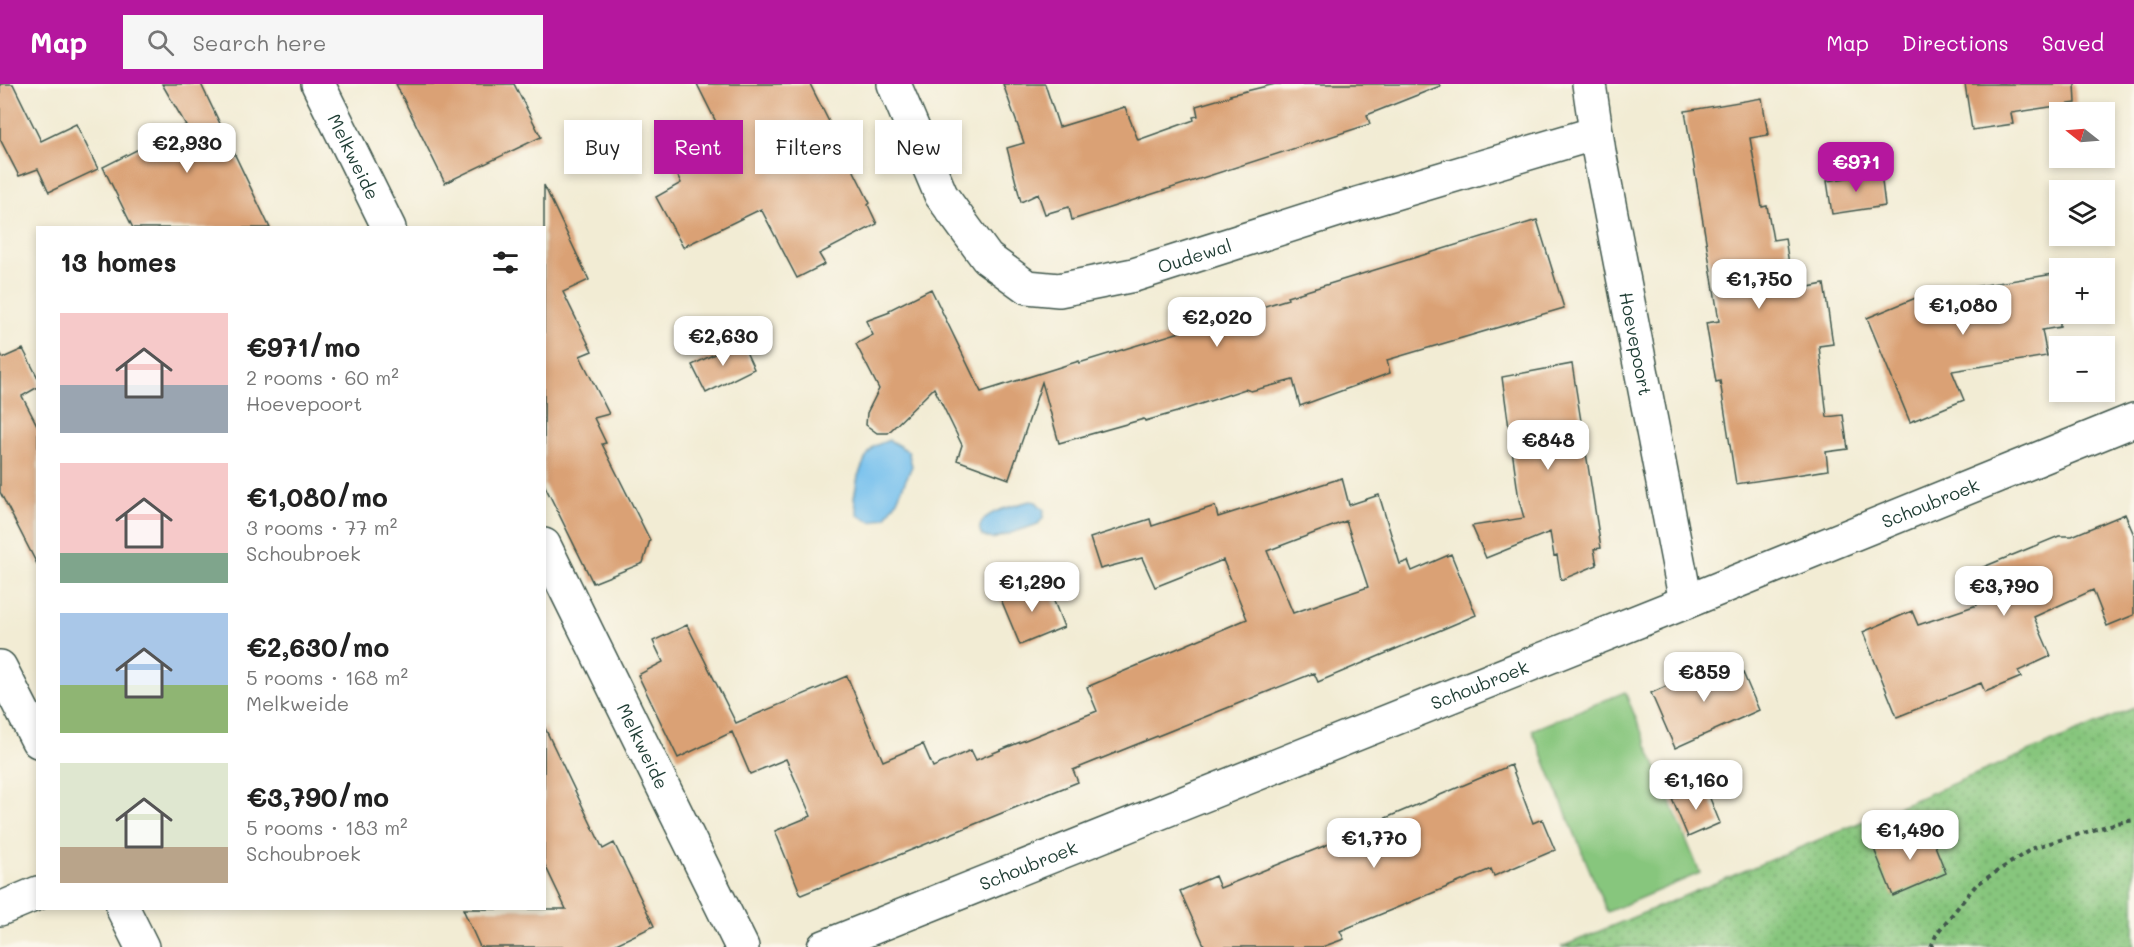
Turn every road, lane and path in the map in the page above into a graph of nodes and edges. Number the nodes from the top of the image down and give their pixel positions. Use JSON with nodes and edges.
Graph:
{"nodes":[{"id":1,"x":318,"y":84,"type":"edge"},
{"id":2,"x":894,"y":84,"type":"edge"},
{"id":3,"x":1589,"y":84,"type":"edge"},
{"id":4,"x":1596,"y":133,"type":"junction"},
{"id":5,"x":388,"y":226,"type":"edge"},
{"id":6,"x":2134,"y":420,"type":"edge"},
{"id":7,"x":546,"y":549,"type":"edge"},
{"id":8,"x":1686,"y":602,"type":"junction"},
{"id":9,"x":0,"y":667,"type":"edge"},
{"id":10,"x":36,"y":737,"type":"edge"},
{"id":11,"x":2134,"y":820,"type":"edge"},
{"id":12,"x":36,"y":894,"type":"edge"},
{"id":13,"x":0,"y":909,"type":"edge"},
{"id":14,"x":124,"y":910,"type":"edge"},
{"id":15,"x":142,"y":947,"type":"edge"},
{"id":16,"x":742,"y":947,"type":"edge"},
{"id":17,"x":824,"y":947,"type":"edge"},
{"id":18,"x":1931,"y":947,"type":"edge"}],
"edges":[{"from":1,"to":5,"type":"street","name":"Melkweide"},
{"from":2,"to":4,"type":"street","name":"Oudewal"},
{"from":3,"to":4,"type":"street","name":"Hoevepoort"},
{"from":4,"to":8,"type":"street","name":"Hoevepoort"},
{"from":6,"to":8,"type":"street","name":"Schoubroek"},
{"from":7,"to":16,"type":"street","name":"Melkweide"},
{"from":8,"to":17,"type":"street","name":"Schoubroek"},
{"from":9,"to":10,"type":"street"},
{"from":11,"to":18,"type":"path"},
{"from":12,"to":13,"type":"street"},
{"from":14,"to":15,"type":"street"}]}
